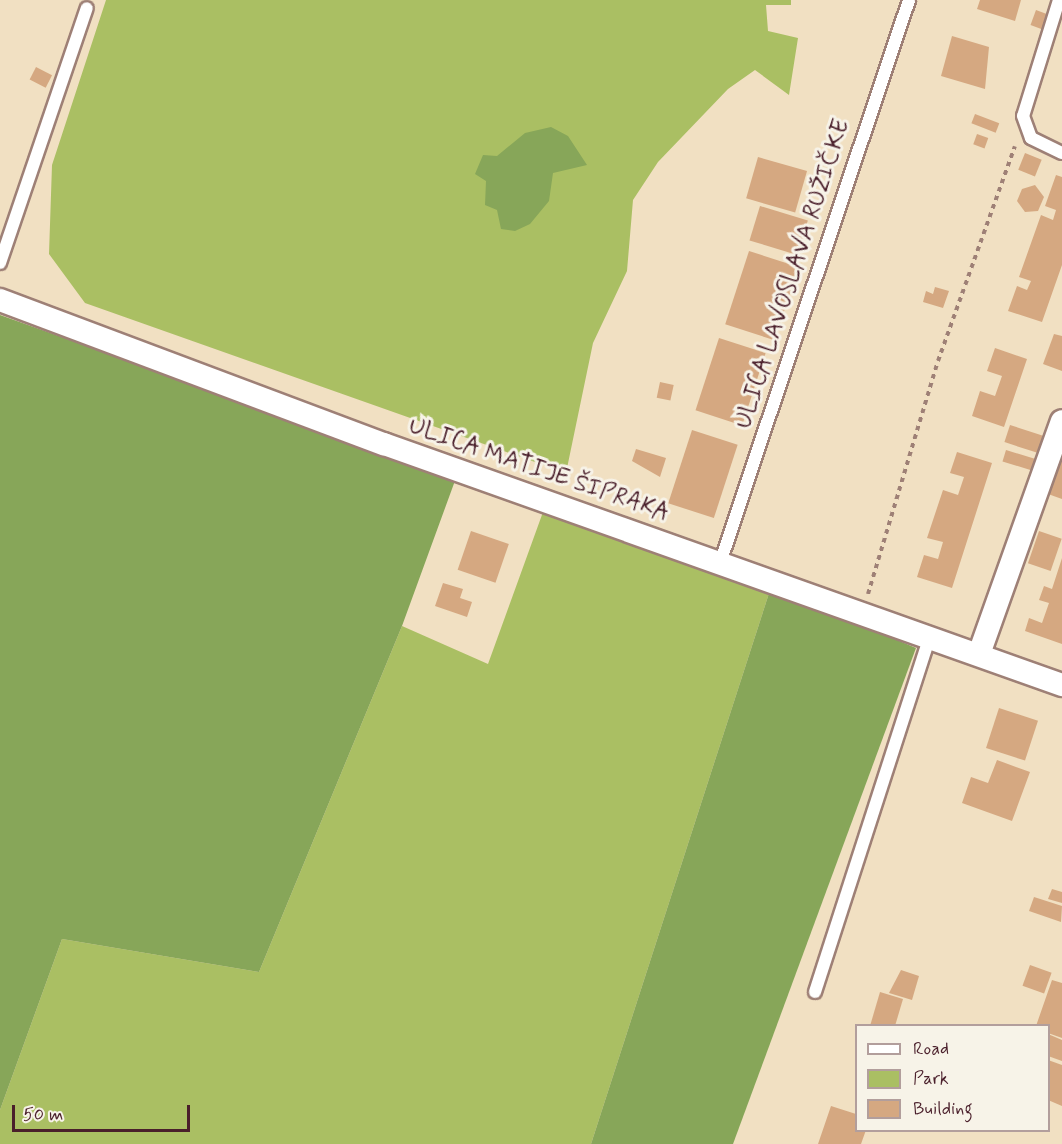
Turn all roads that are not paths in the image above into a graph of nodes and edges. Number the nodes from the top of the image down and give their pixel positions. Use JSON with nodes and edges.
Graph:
{"nodes":[{"id":1,"x":909,"y":0,"type":"edge"},
{"id":2,"x":1059,"y":0,"type":"edge"},
{"id":3,"x":87,"y":8,"type":"dead end"},
{"id":4,"x":1062,"y":153,"type":"edge"},
{"id":5,"x":0,"y":263,"type":"edge"},
{"id":6,"x":0,"y":300,"type":"edge"},
{"id":7,"x":1062,"y":421,"type":"edge"},
{"id":8,"x":720,"y":563,"type":"junction"},
{"id":9,"x":930,"y":636,"type":"junction"},
{"id":10,"x":980,"y":654,"type":"junction"},
{"id":11,"x":1062,"y":685,"type":"edge"},
{"id":12,"x":815,"y":992,"type":"dead end"}],
"edges":[{"from":1,"to":8,"type":"lane","name":"ULICA LAVOSLAVA RUŽIČKE"},
{"from":2,"to":4,"type":"lane"},
{"from":3,"to":5,"type":"lane"},
{"from":6,"to":8,"type":"street","name":"ULICA MATIJE ŠIPRAKA"},
{"from":7,"to":10,"type":"street"},
{"from":8,"to":9,"type":"street","name":"ULICA MATIJE ŠIPRAKA"},
{"from":9,"to":10,"type":"street","name":"ULICA MATIJE ŠIPRAKA"},
{"from":9,"to":12,"type":"lane"},
{"from":10,"to":11,"type":"street","name":"ULICA MATIJE ŠIPRAKA"}]}
